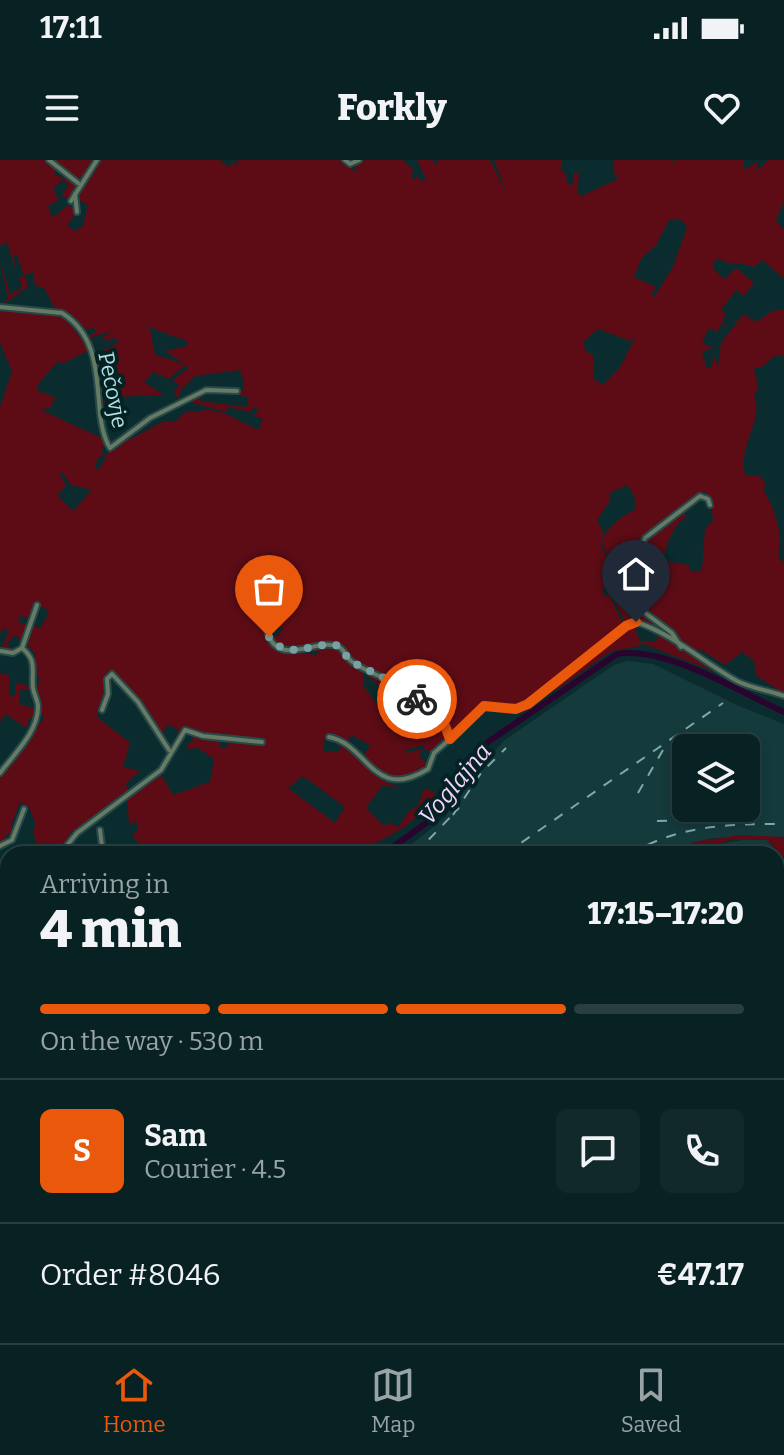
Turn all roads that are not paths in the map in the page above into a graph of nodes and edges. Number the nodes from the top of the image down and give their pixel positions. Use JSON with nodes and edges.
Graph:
{"nodes":[{"id":1,"x":49,"y":160,"type":"edge"},
{"id":2,"x":97,"y":160,"type":"edge"},
{"id":3,"x":345,"y":160,"type":"edge"},
{"id":4,"x":359,"y":160,"type":"edge"},
{"id":5,"x":79,"y":183,"type":"junction"},
{"id":6,"x":75,"y":192,"type":"junction"},
{"id":7,"x":71,"y":201,"type":"dead end"},
{"id":8,"x":77,"y":212,"type":"dead end"},
{"id":9,"x":0,"y":307,"type":"edge"},
{"id":10,"x":237,"y":391,"type":"dead end"},
{"id":11,"x":710,"y":505,"type":"dead end"},
{"id":12,"x":37,"y":605,"type":"dead end"},
{"id":13,"x":267,"y":631,"type":"dead end"},
{"id":14,"x":681,"y":647,"type":"junction"},
{"id":15,"x":22,"y":648,"type":"junction"},
{"id":16,"x":0,"y":651,"type":"edge"},
{"id":17,"x":784,"y":696,"type":"edge"},
{"id":18,"x":102,"y":710,"type":"dead end"},
{"id":19,"x":329,"y":737,"type":"dead end"},
{"id":20,"x":450,"y":739,"type":"junction"},
{"id":21,"x":262,"y":742,"type":"dead end"},
{"id":22,"x":169,"y":750,"type":"junction"},
{"id":23,"x":0,"y":773,"type":"edge"},
{"id":24,"x":24,"y":809,"type":"dead end"},
{"id":25,"x":100,"y":830,"type":"dead end"},
{"id":26,"x":0,"y":846,"type":"edge"},
{"id":27,"x":66,"y":846,"type":"edge"},
{"id":28,"x":102,"y":846,"type":"edge"}],
"edges":[{"from":1,"to":5,"type":"street"},
{"from":2,"to":5,"type":"street"},
{"from":3,"to":4,"type":"street"},
{"from":5,"to":6,"type":"street"},
{"from":6,"to":7,"type":"street"},
{"from":6,"to":8,"type":"street"},
{"from":9,"to":10,"type":"street","name":"Pečovje"},
{"from":11,"to":14,"type":"street"},
{"from":12,"to":15,"type":"street"},
{"from":13,"to":20,"type":"street"},
{"from":14,"to":17,"type":"street"},
{"from":14,"to":20,"type":"street"},
{"from":15,"to":16,"type":"street"},
{"from":15,"to":23,"type":"street"},
{"from":18,"to":22,"type":"street"},
{"from":19,"to":20,"type":"street"},
{"from":21,"to":22,"type":"street"},
{"from":22,"to":27,"type":"street"},
{"from":24,"to":26,"type":"street"},
{"from":25,"to":28,"type":"street"}]}
